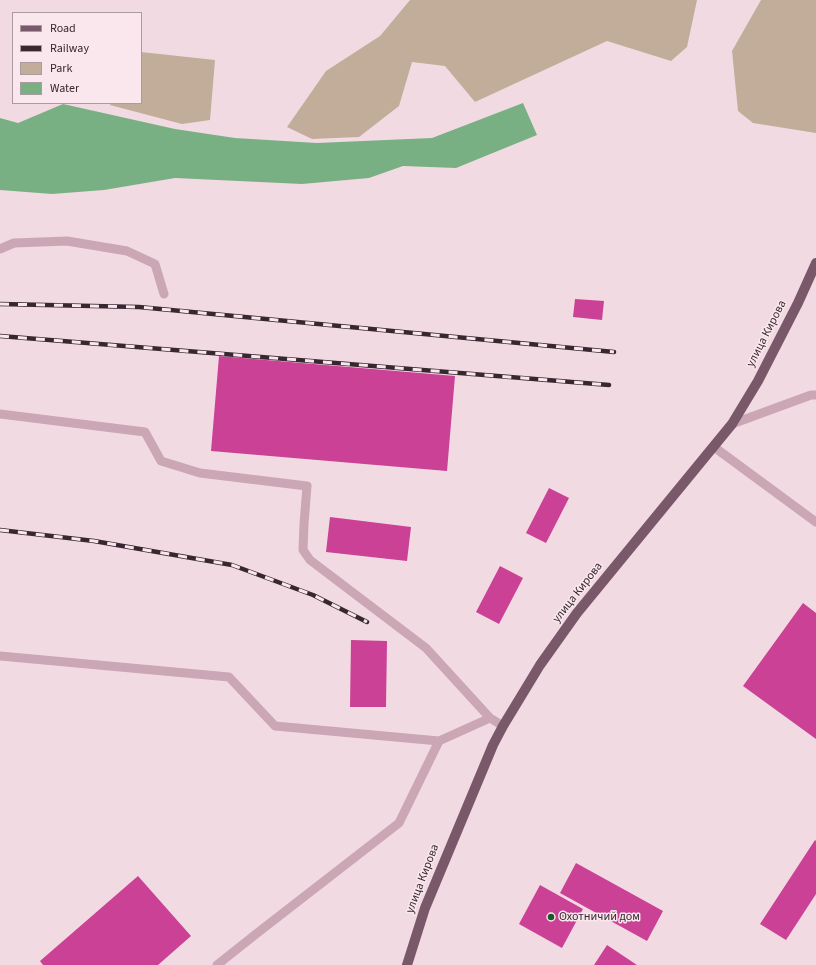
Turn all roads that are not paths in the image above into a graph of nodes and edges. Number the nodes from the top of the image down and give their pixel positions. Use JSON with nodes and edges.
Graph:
{"nodes":[{"id":1,"x":0,"y":249,"type":"edge"},
{"id":2,"x":816,"y":263,"type":"edge"},
{"id":3,"x":164,"y":294,"type":"dead end"},
{"id":4,"x":816,"y":395,"type":"edge"},
{"id":5,"x":0,"y":414,"type":"edge"},
{"id":6,"x":732,"y":424,"type":"junction"},
{"id":7,"x":714,"y":446,"type":"junction"},
{"id":8,"x":816,"y":522,"type":"edge"},
{"id":9,"x":0,"y":656,"type":"edge"},
{"id":10,"x":490,"y":718,"type":"junction"},
{"id":11,"x":504,"y":726,"type":"junction"},
{"id":12,"x":439,"y":741,"type":"junction"},
{"id":13,"x":217,"y":965,"type":"edge"},
{"id":14,"x":407,"y":965,"type":"edge"}],
"edges":[{"from":1,"to":3,"type":"lane"},
{"from":2,"to":6,"type":"main road","name":"улица Кирова"},
{"from":4,"to":6,"type":"lane"},
{"from":5,"to":10,"type":"lane"},
{"from":6,"to":7,"type":"main road","name":"улица Кирова"},
{"from":7,"to":8,"type":"lane"},
{"from":7,"to":11,"type":"main road","name":"улица Кирова"},
{"from":9,"to":12,"type":"lane"},
{"from":10,"to":11,"type":"lane"},
{"from":10,"to":12,"type":"lane"},
{"from":11,"to":14,"type":"main road","name":"улица Кирова"},
{"from":12,"to":13,"type":"lane"}]}
